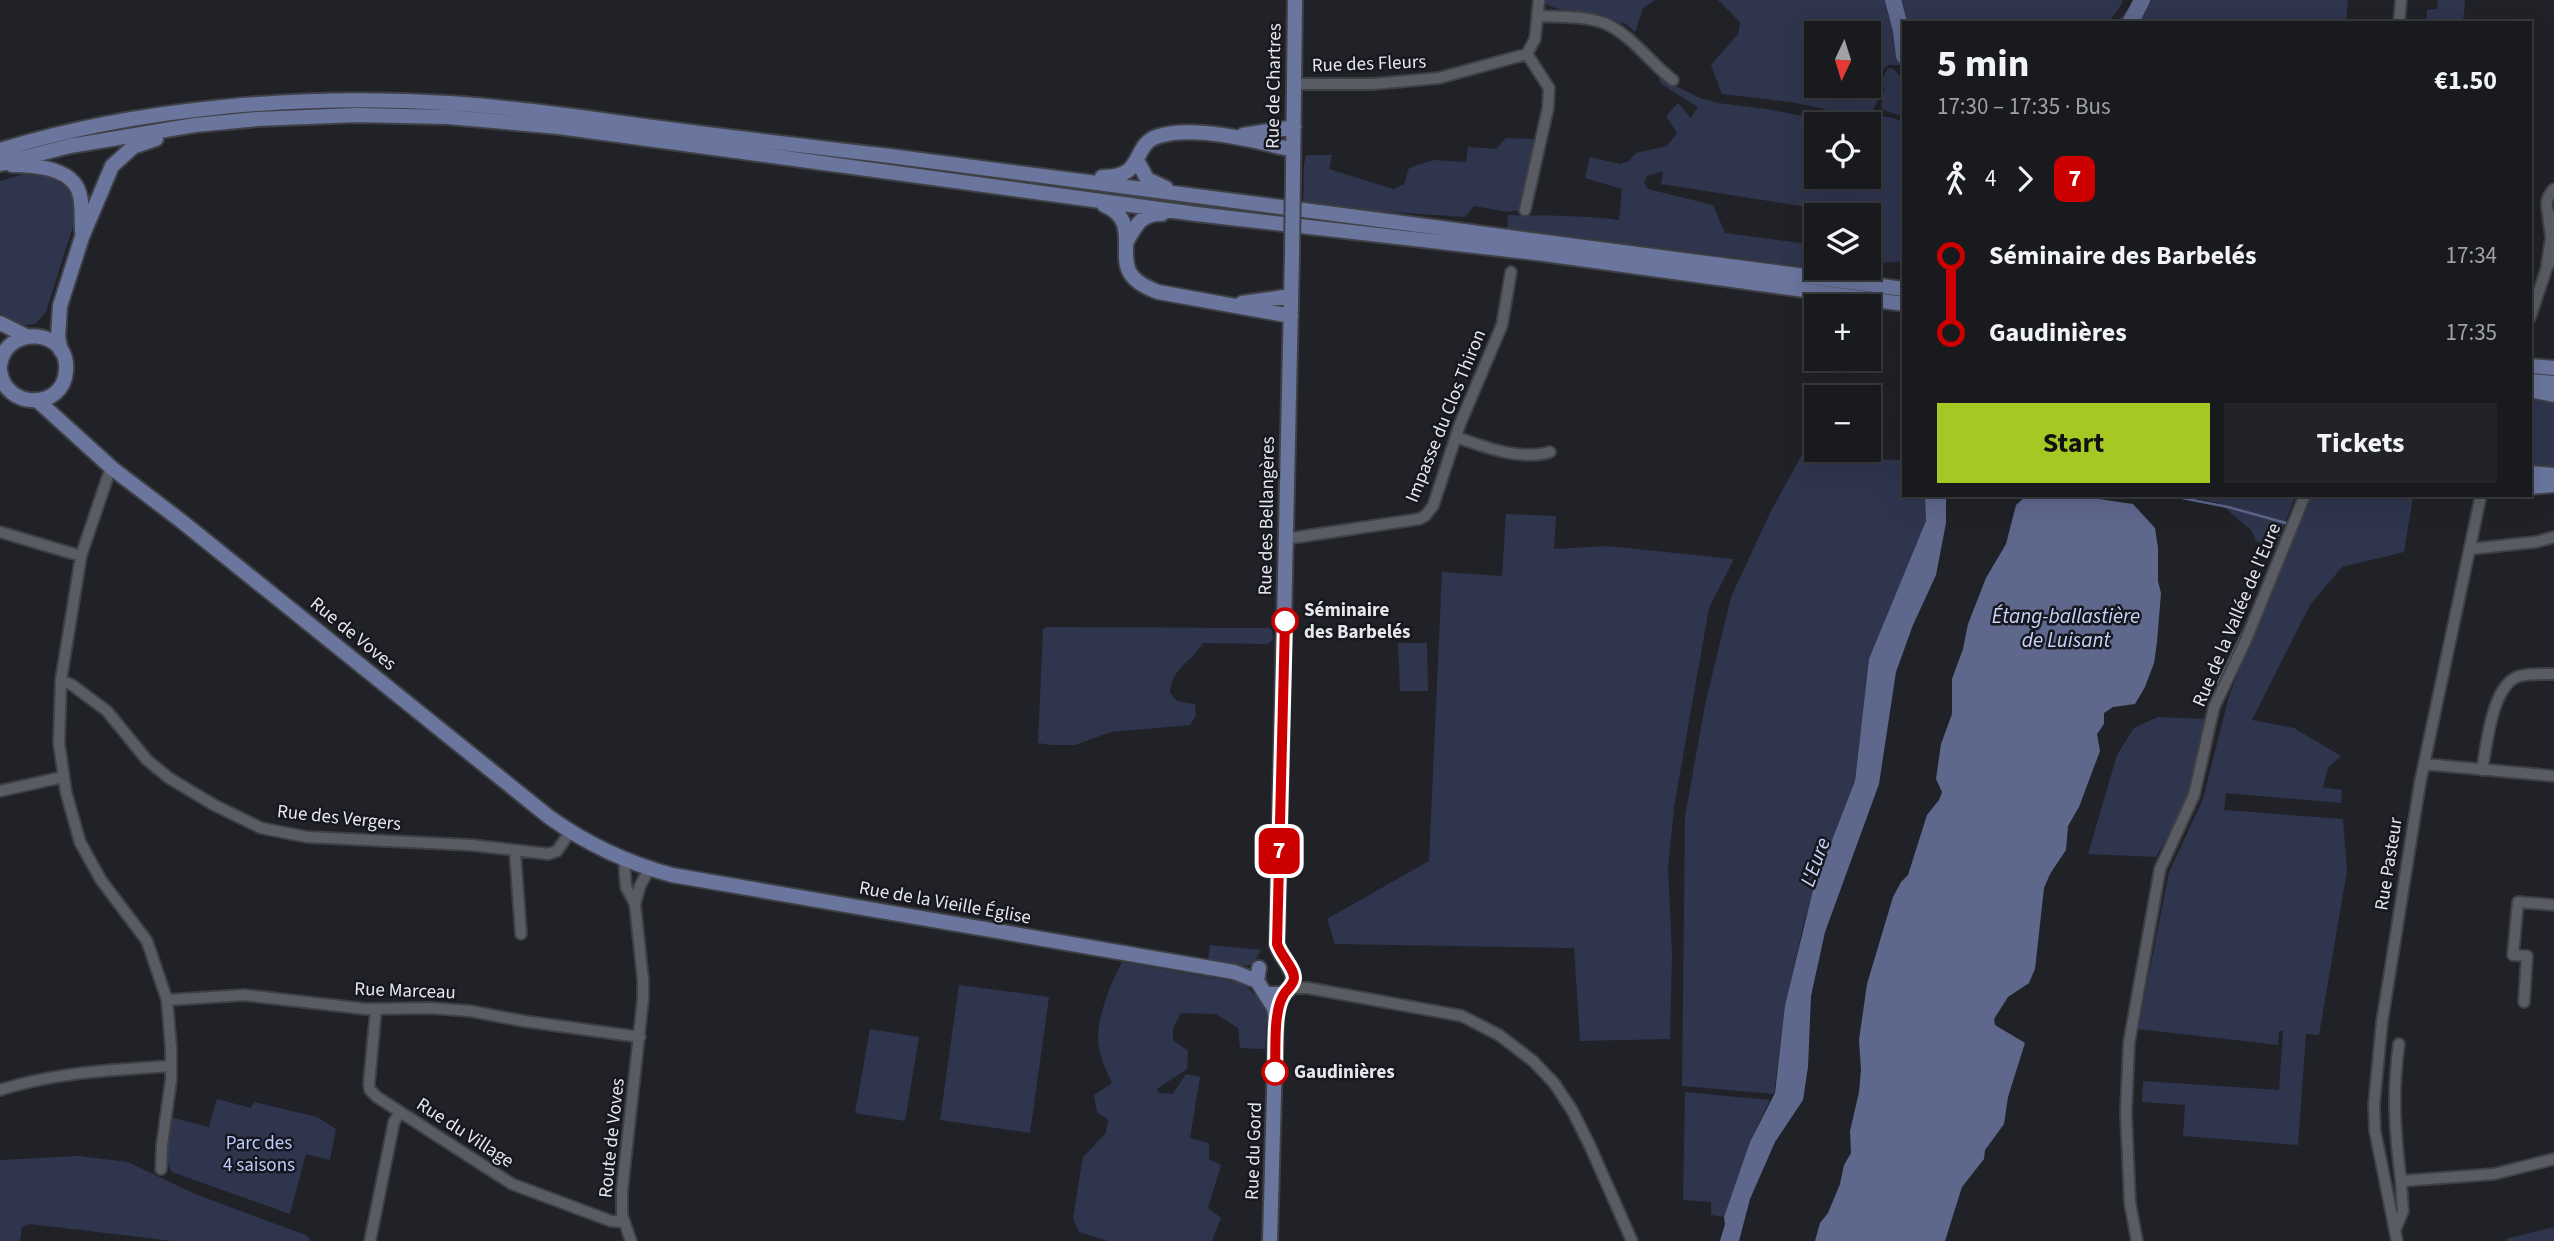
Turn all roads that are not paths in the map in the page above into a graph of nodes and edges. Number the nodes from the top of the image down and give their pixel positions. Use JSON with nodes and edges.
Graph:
{"nodes":[{"id":1,"x":1295,"y":0,"type":"edge"},
{"id":2,"x":1539,"y":0,"type":"edge"},
{"id":3,"x":2401,"y":0,"type":"edge"},
{"id":4,"x":1538,"y":16,"type":"junction"},
{"id":5,"x":2399,"y":21,"type":"edge"},
{"id":6,"x":1527,"y":54,"type":"junction"},
{"id":7,"x":1673,"y":80,"type":"dead end"},
{"id":8,"x":1294,"y":84,"type":"junction"},
{"id":9,"x":195,"y":125,"type":"junction"},
{"id":10,"x":1294,"y":127,"type":"junction"},
{"id":11,"x":48,"y":135,"type":"junction"},
{"id":12,"x":1235,"y":136,"type":"junction"},
{"id":13,"x":0,"y":140,"type":"edge"},
{"id":14,"x":0,"y":149,"type":"edge"},
{"id":15,"x":1293,"y":150,"type":"junction"},
{"id":16,"x":1137,"y":160,"type":"junction"},
{"id":17,"x":0,"y":164,"type":"edge"},
{"id":18,"x":1030,"y":174,"type":"junction"},
{"id":19,"x":2554,"y":189,"type":"edge"},
{"id":20,"x":1176,"y":193,"type":"junction"},
{"id":21,"x":1094,"y":200,"type":"junction"},
{"id":22,"x":1525,"y":209,"type":"dead end"},
{"id":23,"x":1196,"y":214,"type":"junction"},
{"id":24,"x":2551,"y":218,"type":"edge"},
{"id":25,"x":1452,"y":236,"type":"junction"},
{"id":26,"x":82,"y":237,"type":"junction"},
{"id":27,"x":1127,"y":240,"type":"junction"},
{"id":28,"x":1292,"y":256,"type":"joint"},
{"id":29,"x":2554,"y":256,"type":"edge"},
{"id":30,"x":2547,"y":267,"type":"junction"},
{"id":31,"x":1511,"y":272,"type":"dead end"},
{"id":32,"x":1902,"y":289,"type":"edge"},
{"id":33,"x":1858,"y":291,"type":"junction"},
{"id":34,"x":1291,"y":296,"type":"junction"},
{"id":35,"x":1902,"y":303,"type":"edge"},
{"id":36,"x":1233,"y":304,"type":"junction"},
{"id":37,"x":60,"y":306,"type":"junction"},
{"id":38,"x":2532,"y":312,"type":"edge"},
{"id":39,"x":1291,"y":316,"type":"junction"},
{"id":40,"x":0,"y":323,"type":"edge"},
{"id":41,"x":30,"y":335,"type":"junction"},
{"id":42,"x":0,"y":337,"type":"edge"},
{"id":43,"x":61,"y":351,"type":"junction"},
{"id":44,"x":1,"y":360,"type":"edge"},
{"id":45,"x":2532,"y":366,"type":"edge"},
{"id":46,"x":2554,"y":368,"type":"edge"},
{"id":47,"x":1,"y":379,"type":"edge"},
{"id":48,"x":2532,"y":381,"type":"edge"},
{"id":49,"x":2554,"y":383,"type":"edge"},
{"id":50,"x":2532,"y":390,"type":"edge"},
{"id":51,"x":58,"y":391,"type":"junction"},
{"id":52,"x":2554,"y":395,"type":"edge"},
{"id":53,"x":38,"y":401,"type":"junction"},
{"id":54,"x":66,"y":425,"type":"junction"},
{"id":55,"x":1456,"y":438,"type":"junction"},
{"id":56,"x":1550,"y":452,"type":"dead end"},
{"id":57,"x":113,"y":469,"type":"junction"},
{"id":58,"x":2532,"y":473,"type":"edge"},
{"id":59,"x":2554,"y":475,"type":"edge"},
{"id":60,"x":2554,"y":485,"type":"edge"},
{"id":61,"x":2532,"y":487,"type":"edge"},
{"id":62,"x":2304,"y":497,"type":"edge"},
{"id":63,"x":2481,"y":497,"type":"edge"},
{"id":64,"x":0,"y":532,"type":"edge"},
{"id":65,"x":2554,"y":537,"type":"edge"},
{"id":66,"x":1285,"y":539,"type":"junction"},
{"id":67,"x":2470,"y":549,"type":"junction"},
{"id":68,"x":81,"y":556,"type":"junction"},
{"id":69,"x":2554,"y":674,"type":"edge"},
{"id":70,"x":61,"y":680,"type":"junction"},
{"id":71,"x":2424,"y":764,"type":"junction"},
{"id":72,"x":2482,"y":770,"type":"junction"},
{"id":73,"x":2554,"y":776,"type":"edge"},
{"id":74,"x":63,"y":777,"type":"junction"},
{"id":75,"x":0,"y":791,"type":"edge"},
{"id":76,"x":570,"y":832,"type":"junction"},
{"id":77,"x":515,"y":850,"type":"junction"},
{"id":78,"x":624,"y":860,"type":"junction"},
{"id":79,"x":649,"y":869,"type":"junction"},
{"id":80,"x":635,"y":904,"type":"junction"},
{"id":81,"x":2554,"y":905,"type":"edge"},
{"id":82,"x":521,"y":934,"type":"dead end"},
{"id":83,"x":1277,"y":944,"type":"junction"},
{"id":84,"x":1284,"y":961,"type":"junction"},
{"id":85,"x":1261,"y":970,"type":"junction"},
{"id":86,"x":1289,"y":985,"type":"junction"},
{"id":87,"x":1266,"y":994,"type":"junction"},
{"id":88,"x":167,"y":1000,"type":"junction"},
{"id":89,"x":2524,"y":1002,"type":"dead end"},
{"id":90,"x":376,"y":1009,"type":"junction"},
{"id":91,"x":1276,"y":1020,"type":"junction"},
{"id":92,"x":640,"y":1037,"type":"junction"},
{"id":93,"x":2399,"y":1044,"type":"dead end"},
{"id":94,"x":171,"y":1066,"type":"junction"},
{"id":95,"x":0,"y":1090,"type":"edge"},
{"id":96,"x":400,"y":1112,"type":"junction"},
{"id":97,"x":2554,"y":1159,"type":"edge"},
{"id":98,"x":161,"y":1169,"type":"dead end"},
{"id":99,"x":2401,"y":1181,"type":"junction"},
{"id":100,"x":624,"y":1222,"type":"junction"},
{"id":101,"x":2396,"y":1235,"type":"edge"},
{"id":102,"x":356,"y":1241,"type":"edge"},
{"id":103,"x":368,"y":1241,"type":"edge"},
{"id":104,"x":631,"y":1241,"type":"edge"},
{"id":105,"x":1270,"y":1241,"type":"edge"},
{"id":106,"x":1632,"y":1241,"type":"edge"},
{"id":107,"x":2137,"y":1241,"type":"edge"}],
"edges":[{"from":1,"to":8,"type":"main road","name":"Rue de Chartres"},
{"from":2,"to":4,"type":"street"},
{"from":3,"to":5,"type":"street"},
{"from":4,"to":6,"type":"street"},
{"from":4,"to":7,"type":"street"},
{"from":6,"to":8,"type":"street","name":"Rue des Fleurs"},
{"from":6,"to":22,"type":"street"},
{"from":8,"to":10,"type":"main road","name":"Rue de Chartres"},
{"from":9,"to":17,"type":"main road"},
{"from":9,"to":21,"type":"main road"},
{"from":9,"to":26,"type":"main road"},
{"from":10,"to":12,"type":"main road"},
{"from":10,"to":15,"type":"main road","name":"Rue de Chartres"},
{"from":11,"to":13,"type":"main road"},
{"from":11,"to":14,"type":"main road"},
{"from":11,"to":18,"type":"main road"},
{"from":12,"to":15,"type":"main road"},
{"from":12,"to":16,"type":"main road"},
{"from":15,"to":28,"type":"main road","name":"Rue de Chartres","bridge":true},
{"from":16,"to":18,"type":"main road"},
{"from":16,"to":20,"type":"main road"},
{"from":17,"to":26,"type":"main road"},
{"from":18,"to":20,"type":"main road"},
{"from":19,"to":24,"type":"street"},
{"from":20,"to":25,"type":"main road"},
{"from":21,"to":23,"type":"main road"},
{"from":21,"to":27,"type":"main road"},
{"from":23,"to":25,"type":"main road"},
{"from":23,"to":27,"type":"main road"},
{"from":24,"to":30,"type":"street"},
{"from":25,"to":33,"type":"main road"},
{"from":26,"to":37,"type":"main road"},
{"from":27,"to":36,"type":"main road"},
{"from":28,"to":34,"type":"main road","name":"Rue des Bellangères"},
{"from":29,"to":30,"type":"street"},
{"from":30,"to":38,"type":"street"},
{"from":31,"to":55,"type":"street","name":"Impasse du Clos Thiron"},
{"from":32,"to":33,"type":"main road"},
{"from":33,"to":35,"type":"main road"},
{"from":34,"to":36,"type":"main road"},
{"from":34,"to":39,"type":"main road","name":"Rue des Bellangères"},
{"from":36,"to":39,"type":"main road"},
{"from":37,"to":41,"type":"main road"},
{"from":37,"to":43,"type":"main road"},
{"from":39,"to":66,"type":"main road","name":"Rue des Bellangères"},
{"from":40,"to":41,"type":"main road"},
{"from":41,"to":43,"type":"main road"},
{"from":41,"to":44,"type":"main road"},
{"from":42,"to":44,"type":"main road"},
{"from":43,"to":51,"type":"main road"},
{"from":45,"to":46,"type":"main road"},
{"from":47,"to":53,"type":"main road","name":"Rue de Voves"},
{"from":48,"to":49,"type":"main road"},
{"from":50,"to":52,"type":"main road"},
{"from":51,"to":53,"type":"main road"},
{"from":51,"to":54,"type":"main road"},
{"from":53,"to":54,"type":"main road","name":"Rue de Voves"},
{"from":54,"to":57,"type":"main road","name":"Rue de Voves"},
{"from":55,"to":56,"type":"street"},
{"from":55,"to":66,"type":"street","name":"Impasse du Clos Thiron"},
{"from":57,"to":68,"type":"street"},
{"from":57,"to":76,"type":"main road","name":"Rue de Voves"},
{"from":58,"to":59,"type":"main road"},
{"from":60,"to":61,"type":"main road"},
{"from":62,"to":107,"type":"street","name":"Rue de la Vallée de l'Eure"},
{"from":63,"to":67,"type":"street","name":"Rue Pasteur"},
{"from":64,"to":68,"type":"street"},
{"from":65,"to":67,"type":"street"},
{"from":66,"to":83,"type":"main road","name":"Rue des Bellangères"},
{"from":67,"to":71,"type":"street","name":"Rue Pasteur"},
{"from":68,"to":70,"type":"street"},
{"from":69,"to":72,"type":"street"},
{"from":70,"to":74,"type":"street"},
{"from":70,"to":77,"type":"street","name":"Rue des Vergers"},
{"from":71,"to":72,"type":"street"},
{"from":71,"to":101,"type":"street","name":"Rue Pasteur"},
{"from":72,"to":73,"type":"street"},
{"from":74,"to":75,"type":"street"},
{"from":74,"to":88,"type":"street"},
{"from":76,"to":77,"type":"street","name":"Rue des Vergers"},
{"from":76,"to":78,"type":"main road","name":"Rue de Voves"},
{"from":77,"to":82,"type":"street"},
{"from":78,"to":79,"type":"main road","name":"Rue de Voves"},
{"from":78,"to":80,"type":"street"},
{"from":79,"to":80,"type":"street"},
{"from":79,"to":85,"type":"main road","name":"Rue de la Vieille Église"},
{"from":80,"to":92,"type":"street"},
{"from":81,"to":89,"type":"street"},
{"from":83,"to":84,"type":"main road"},
{"from":83,"to":85,"type":"main road"},
{"from":84,"to":85,"type":"main road"},
{"from":84,"to":86,"type":"main road"},
{"from":85,"to":87,"type":"main road"},
{"from":86,"to":87,"type":"main road"},
{"from":86,"to":91,"type":"main road"},
{"from":86,"to":106,"type":"street"},
{"from":87,"to":91,"type":"main road"},
{"from":88,"to":90,"type":"street","name":"Rue Marceau"},
{"from":88,"to":94,"type":"street"},
{"from":90,"to":92,"type":"street","name":"Rue Marceau"},
{"from":90,"to":96,"type":"street","name":"Rue du Village"},
{"from":91,"to":105,"type":"main road","name":"Rue du Gord"},
{"from":92,"to":100,"type":"street","name":"Route de Voves"},
{"from":93,"to":99,"type":"street"},
{"from":94,"to":95,"type":"street"},
{"from":94,"to":98,"type":"street"},
{"from":96,"to":100,"type":"street","name":"Rue du Village"},
{"from":96,"to":103,"type":"street"},
{"from":97,"to":99,"type":"street"},
{"from":99,"to":101,"type":"street"},
{"from":100,"to":104,"type":"street","name":"Route de Voves"},
{"from":102,"to":103,"type":"street"}]}
